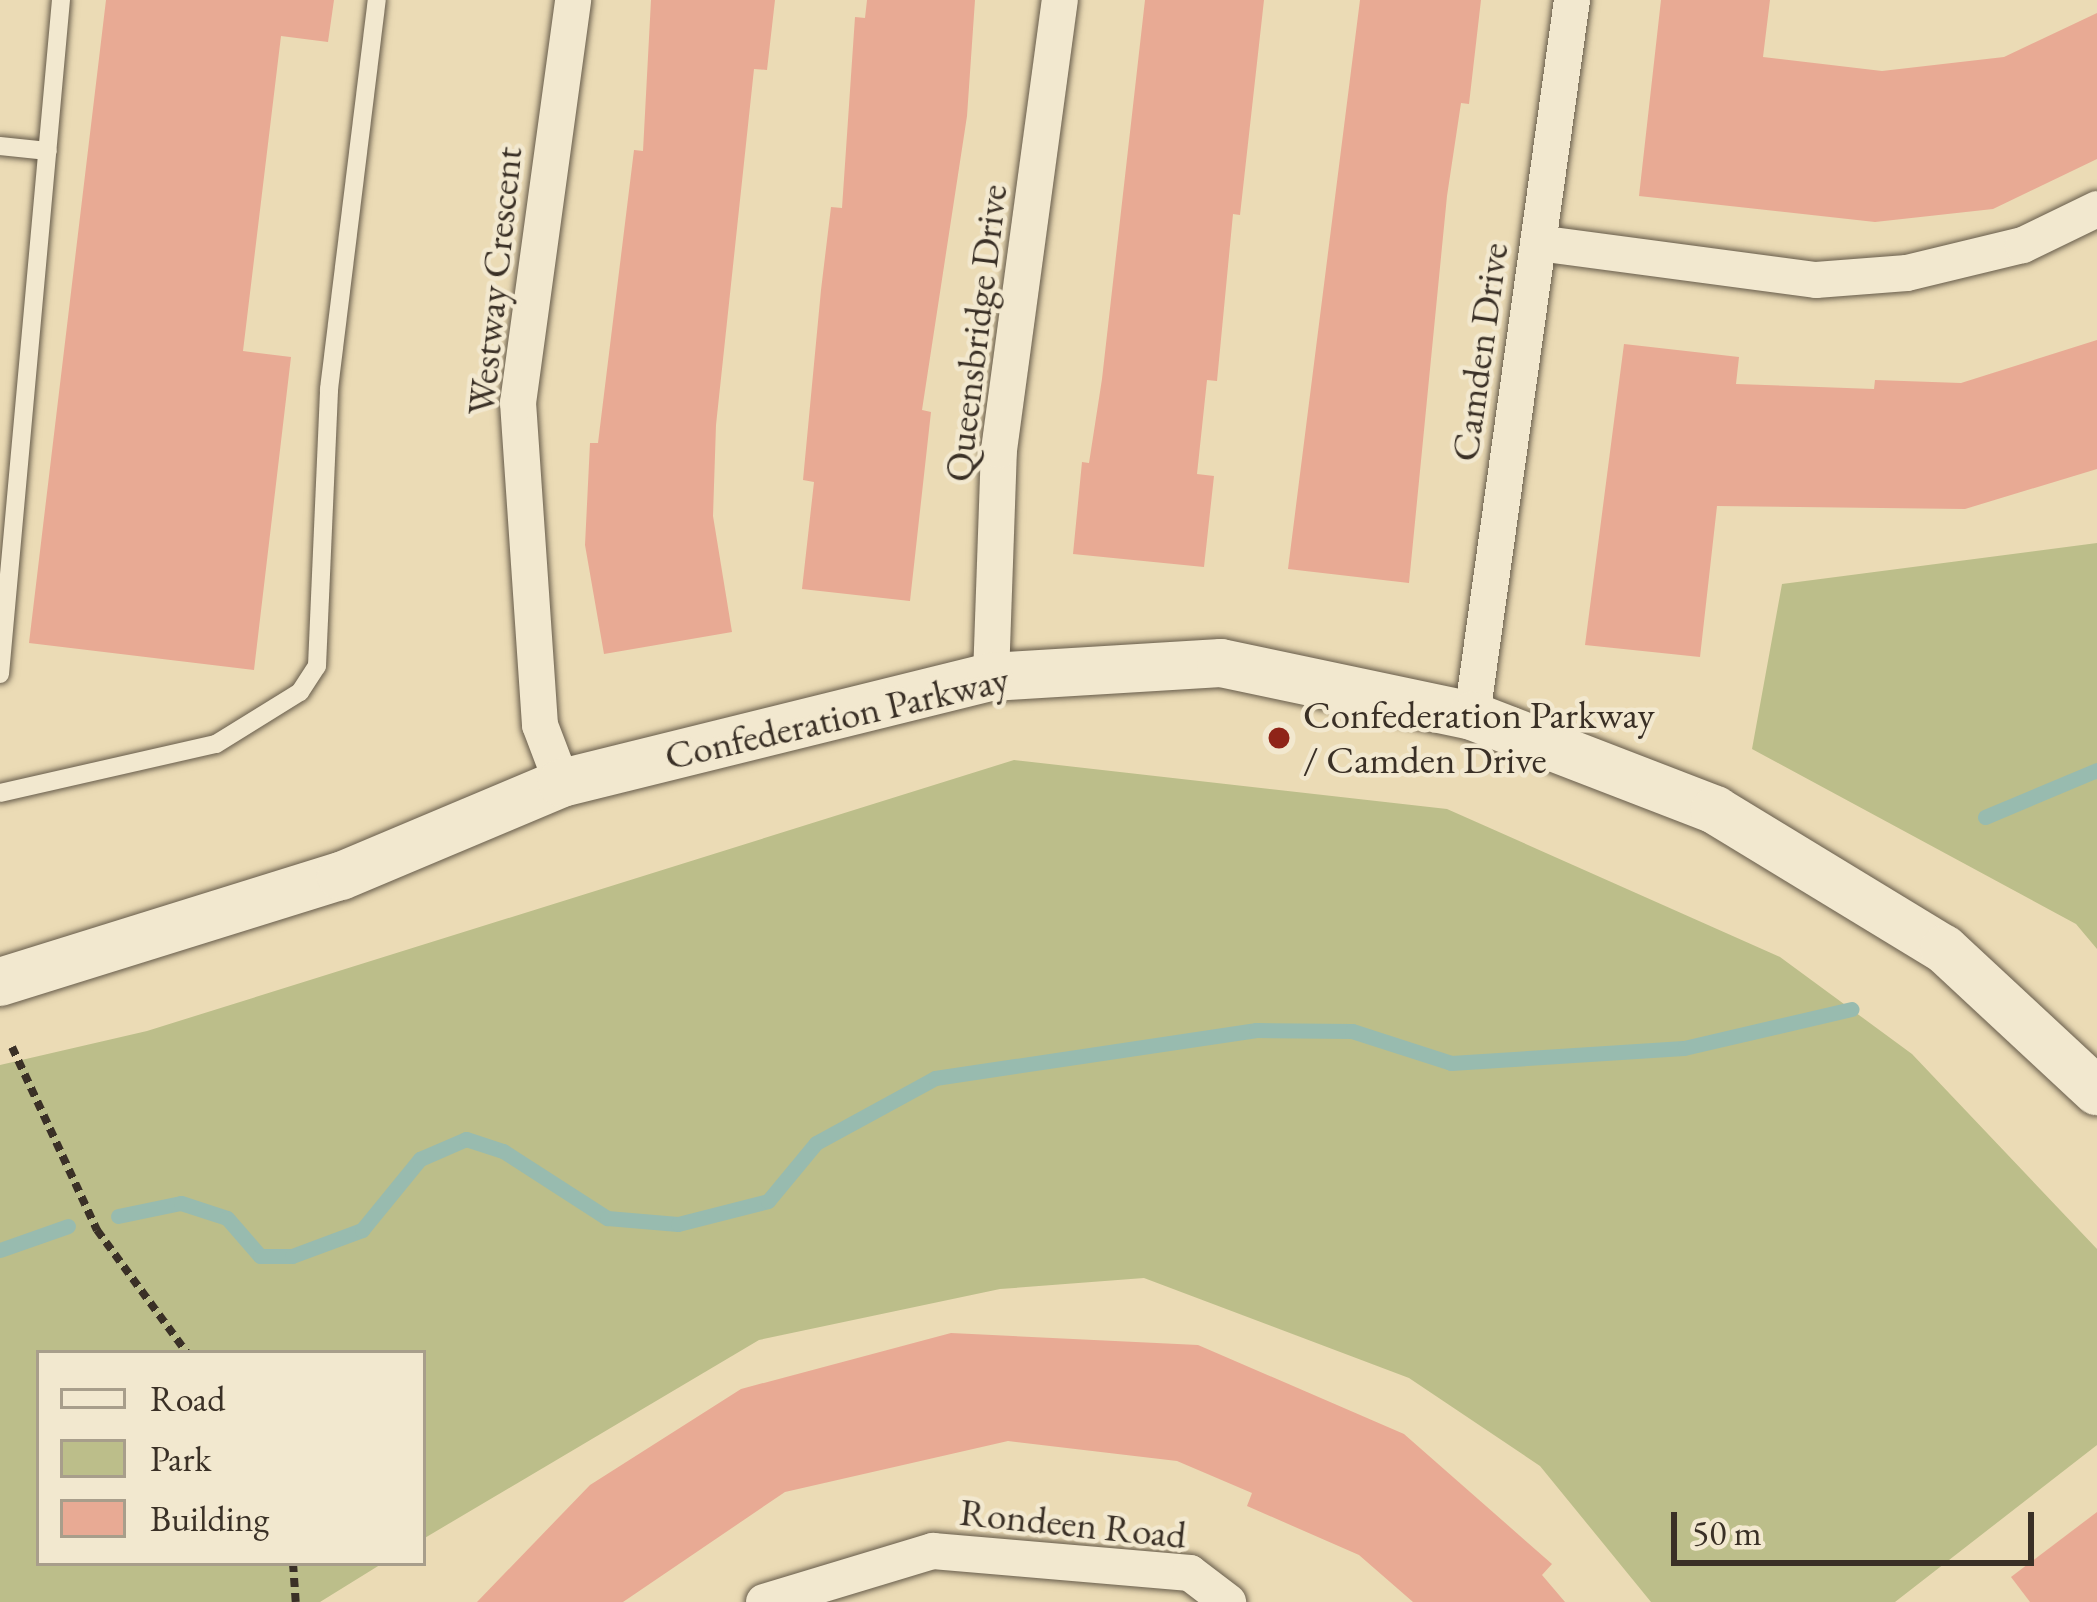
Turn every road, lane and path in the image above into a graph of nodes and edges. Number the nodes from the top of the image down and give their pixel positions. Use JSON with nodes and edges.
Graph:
{"nodes":[{"id":1,"x":62,"y":0,"type":"edge"},
{"id":2,"x":377,"y":0,"type":"edge"},
{"id":3,"x":573,"y":0,"type":"edge"},
{"id":4,"x":1060,"y":0,"type":"edge"},
{"id":5,"x":1573,"y":0,"type":"edge"},
{"id":6,"x":0,"y":146,"type":"edge"},
{"id":7,"x":48,"y":151,"type":"junction"},
{"id":8,"x":2097,"y":209,"type":"edge"},
{"id":9,"x":1538,"y":244,"type":"junction"},
{"id":10,"x":0,"y":674,"type":"edge"},
{"id":11,"x":991,"y":677,"type":"junction"},
{"id":12,"x":1472,"y":716,"type":"junction"},
{"id":13,"x":562,"y":783,"type":"junction"},
{"id":14,"x":0,"y":794,"type":"edge"},
{"id":15,"x":2,"y":975,"type":"edge"},
{"id":16,"x":12,"y":1047,"type":"dead end"},
{"id":17,"x":2097,"y":1091,"type":"edge"},
{"id":18,"x":185,"y":1350,"type":"edge"},
{"id":19,"x":293,"y":1566,"type":"edge"},
{"id":20,"x":296,"y":1602,"type":"edge"},
{"id":21,"x":764,"y":1602,"type":"edge"},
{"id":22,"x":1228,"y":1602,"type":"edge"}],
"edges":[{"from":1,"to":7,"type":"lane"},
{"from":2,"to":14,"type":"lane"},
{"from":3,"to":13,"type":"street","name":"Westway Crescent"},
{"from":4,"to":11,"type":"street","name":"Queensbridge Drive"},
{"from":5,"to":9,"type":"street","name":"Camden Drive"},
{"from":6,"to":7,"type":"lane"},
{"from":7,"to":10,"type":"lane"},
{"from":8,"to":9,"type":"street"},
{"from":9,"to":12,"type":"street","name":"Camden Drive"},
{"from":11,"to":12,"type":"street","name":"Confederation Parkway"},
{"from":11,"to":13,"type":"street","name":"Confederation Parkway"},
{"from":12,"to":17,"type":"street","name":"Confederation Parkway"},
{"from":13,"to":15,"type":"street","name":"Confederation Parkway"},
{"from":16,"to":18,"type":"path"},
{"from":19,"to":20,"type":"path"},
{"from":21,"to":22,"type":"street","name":"Rondeen Road"}]}
